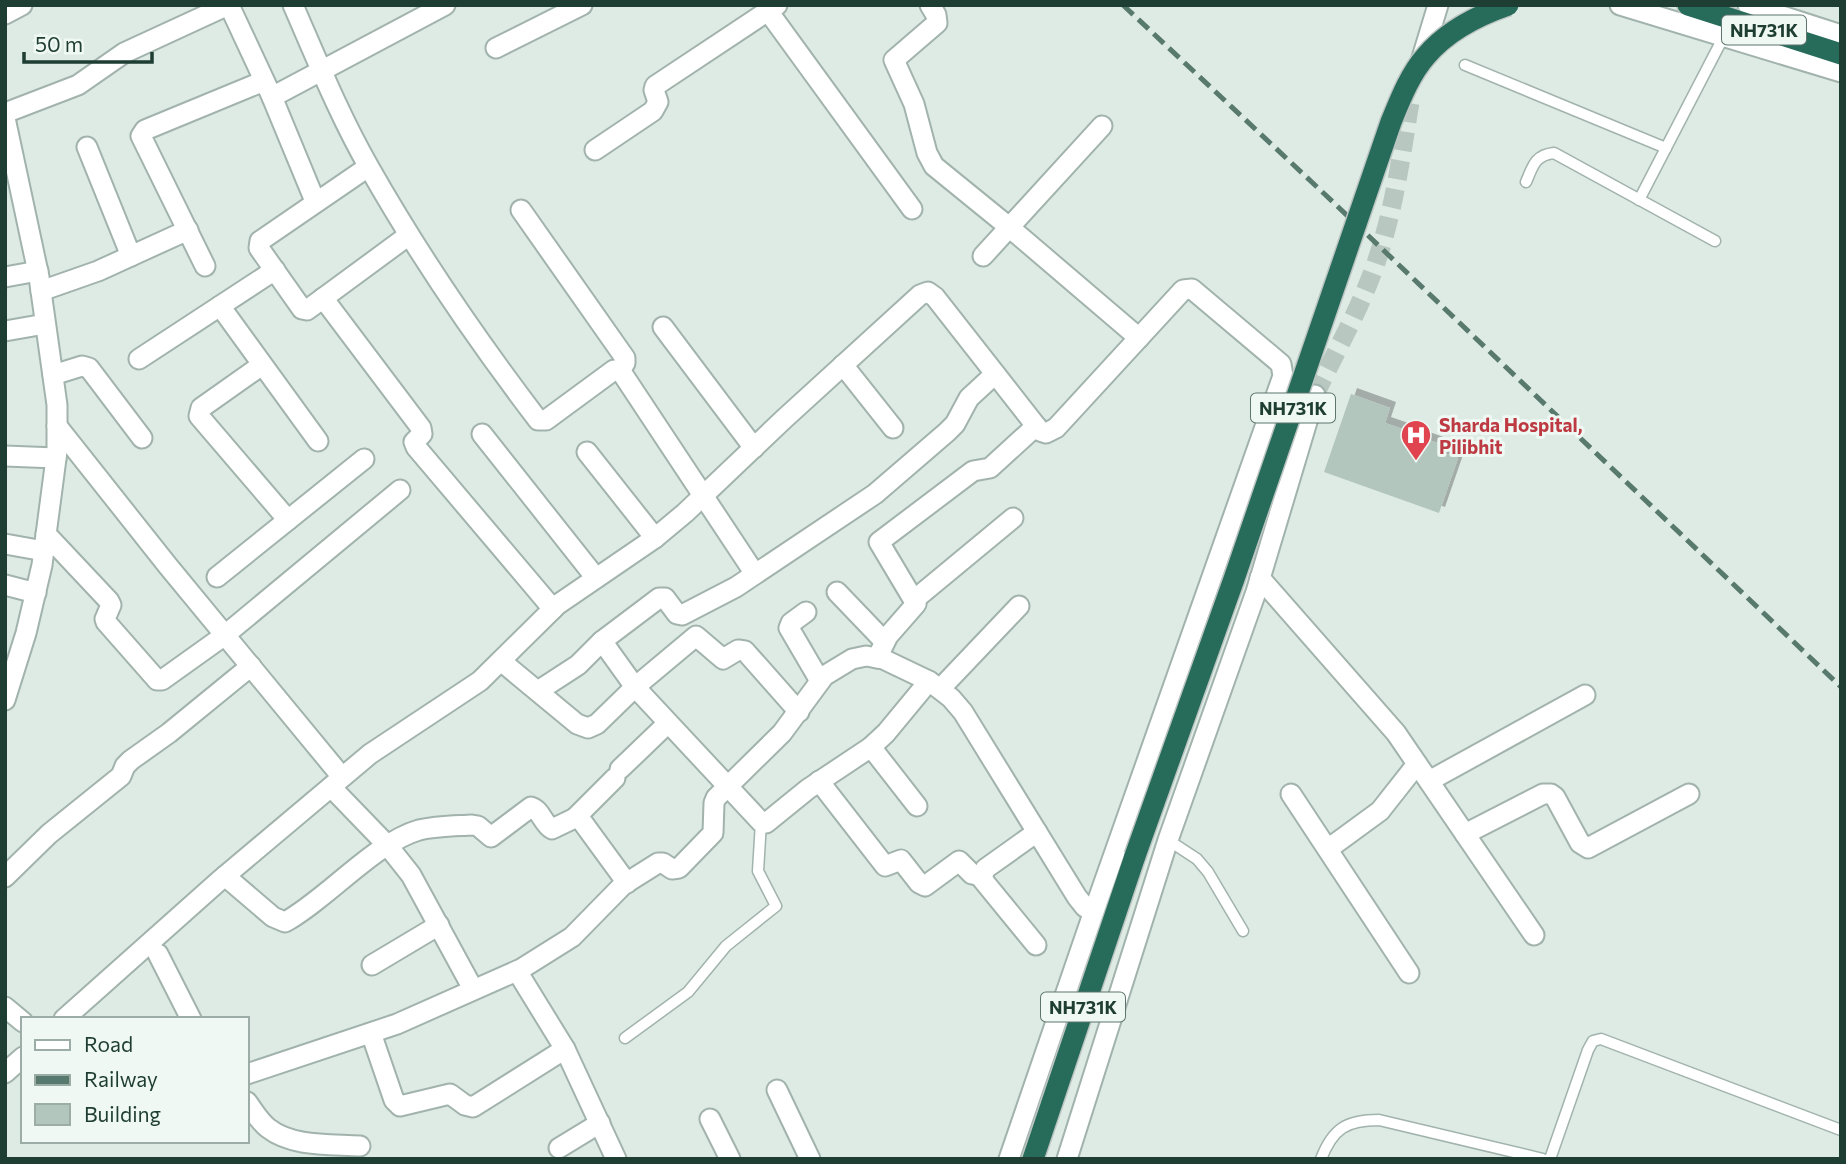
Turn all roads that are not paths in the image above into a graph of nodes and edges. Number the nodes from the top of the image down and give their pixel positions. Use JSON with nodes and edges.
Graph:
{"nodes":[{"id":1,"x":22,"y":5,"type":"edge"},
{"id":2,"x":229,"y":5,"type":"edge"},
{"id":3,"x":293,"y":5,"type":"edge"},
{"id":4,"x":445,"y":5,"type":"edge"},
{"id":5,"x":582,"y":5,"type":"edge"},
{"id":6,"x":930,"y":5,"type":"edge"},
{"id":7,"x":1438,"y":5,"type":"edge"},
{"id":8,"x":1508,"y":5,"type":"edge"},
{"id":9,"x":1620,"y":5,"type":"edge"},
{"id":10,"x":1688,"y":5,"type":"edge"},
{"id":11,"x":1748,"y":5,"type":"edge"},
{"id":12,"x":773,"y":8,"type":"edge"},
{"id":13,"x":5,"y":14,"type":"edge"},
{"id":14,"x":1841,"y":34,"type":"edge"},
{"id":15,"x":1724,"y":36,"type":"junction"},
{"id":16,"x":496,"y":48,"type":"dead end"},
{"id":17,"x":1841,"y":54,"type":"edge"},
{"id":18,"x":1465,"y":65,"type":"dead end"},
{"id":19,"x":322,"y":71,"type":"junction"},
{"id":20,"x":1841,"y":72,"type":"edge"},
{"id":21,"x":268,"y":89,"type":"junction"},
{"id":22,"x":1411,"y":96,"type":"tunnel mouth"},
{"id":23,"x":5,"y":116,"type":"edge"},
{"id":24,"x":1102,"y":126,"type":"dead end"},
{"id":25,"x":87,"y":147,"type":"dead end"},
{"id":26,"x":1666,"y":148,"type":"junction"},
{"id":27,"x":595,"y":150,"type":"dead end"},
{"id":28,"x":369,"y":167,"type":"junction"},
{"id":29,"x":1526,"y":182,"type":"dead end"},
{"id":30,"x":14,"y":197,"type":"edge"},
{"id":31,"x":1639,"y":200,"type":"junction"},
{"id":32,"x":315,"y":201,"type":"junction"},
{"id":33,"x":912,"y":209,"type":"dead end"},
{"id":34,"x":520,"y":210,"type":"dead end"},
{"id":35,"x":1009,"y":227,"type":"junction"},
{"id":36,"x":188,"y":230,"type":"junction"},
{"id":37,"x":409,"y":235,"type":"junction"},
{"id":38,"x":1715,"y":241,"type":"dead end"},
{"id":39,"x":131,"y":256,"type":"junction"},
{"id":40,"x":983,"y":256,"type":"dead end"},
{"id":41,"x":205,"y":266,"type":"dead end"},
{"id":42,"x":275,"y":270,"type":"junction"},
{"id":43,"x":38,"y":271,"type":"junction"},
{"id":44,"x":5,"y":277,"type":"edge"},
{"id":45,"x":41,"y":291,"type":"junction"},
{"id":46,"x":323,"y":298,"type":"junction"},
{"id":47,"x":220,"y":306,"type":"junction"},
{"id":48,"x":46,"y":324,"type":"junction"},
{"id":49,"x":663,"y":327,"type":"dead end"},
{"id":50,"x":5,"y":331,"type":"edge"},
{"id":51,"x":1139,"y":338,"type":"junction"},
{"id":52,"x":139,"y":359,"type":"dead end"},
{"id":53,"x":262,"y":365,"type":"junction"},
{"id":54,"x":843,"y":365,"type":"junction"},
{"id":55,"x":620,"y":370,"type":"junction"},
{"id":56,"x":995,"y":374,"type":"junction"},
{"id":57,"x":53,"y":375,"type":"junction"},
{"id":58,"x":1315,"y":395,"type":"tunnel mouth"},
{"id":59,"x":57,"y":426,"type":"junction"},
{"id":60,"x":1036,"y":426,"type":"junction"},
{"id":61,"x":894,"y":428,"type":"dead end"},
{"id":62,"x":482,"y":434,"type":"dead end"},
{"id":63,"x":142,"y":438,"type":"dead end"},
{"id":64,"x":317,"y":441,"type":"dead end"},
{"id":65,"x":754,"y":448,"type":"junction"},
{"id":66,"x":587,"y":452,"type":"dead end"},
{"id":67,"x":5,"y":456,"type":"edge"},
{"id":68,"x":56,"y":458,"type":"junction"},
{"id":69,"x":364,"y":459,"type":"dead end"},
{"id":70,"x":400,"y":490,"type":"dead end"},
{"id":71,"x":704,"y":495,"type":"junction"},
{"id":72,"x":1013,"y":517,"type":"dead end"},
{"id":73,"x":288,"y":520,"type":"junction"},
{"id":74,"x":655,"y":538,"type":"junction"},
{"id":75,"x":45,"y":542,"type":"junction"},
{"id":76,"x":5,"y":544,"type":"edge"},
{"id":77,"x":755,"y":574,"type":"junction"},
{"id":78,"x":217,"y":577,"type":"dead end"},
{"id":79,"x":596,"y":578,"type":"junction"},
{"id":80,"x":1259,"y":578,"type":"junction"},
{"id":81,"x":5,"y":585,"type":"edge"},
{"id":82,"x":837,"y":592,"type":"dead end"},
{"id":83,"x":36,"y":593,"type":"junction"},
{"id":84,"x":914,"y":600,"type":"junction"},
{"id":85,"x":1019,"y":606,"type":"dead end"},
{"id":86,"x":553,"y":609,"type":"junction"},
{"id":87,"x":806,"y":612,"type":"dead end"},
{"id":88,"x":5,"y":632,"type":"edge"},
{"id":89,"x":225,"y":635,"type":"junction"},
{"id":90,"x":25,"y":638,"type":"junction"},
{"id":91,"x":602,"y":641,"type":"junction"},
{"id":92,"x":881,"y":649,"type":"junction"},
{"id":93,"x":501,"y":661,"type":"junction"},
{"id":94,"x":251,"y":666,"type":"junction"},
{"id":95,"x":820,"y":681,"type":"junction"},
{"id":96,"x":935,"y":685,"type":"junction"},
{"id":97,"x":635,"y":687,"type":"junction"},
{"id":98,"x":538,"y":691,"type":"junction"},
{"id":99,"x":1585,"y":695,"type":"dead end"},
{"id":100,"x":5,"y":700,"type":"edge"},
{"id":101,"x":799,"y":712,"type":"junction"},
{"id":102,"x":668,"y":723,"type":"junction"},
{"id":103,"x":871,"y":747,"type":"junction"},
{"id":104,"x":1417,"y":764,"type":"junction"},
{"id":105,"x":819,"y":781,"type":"junction"},
{"id":106,"x":1429,"y":781,"type":"junction"},
{"id":107,"x":337,"y":782,"type":"junction"},
{"id":108,"x":728,"y":786,"type":"junction"},
{"id":109,"x":1291,"y":794,"type":"dead end"},
{"id":110,"x":1689,"y":794,"type":"dead end"},
{"id":111,"x":916,"y":806,"type":"dead end"},
{"id":112,"x":575,"y":818,"type":"junction"},
{"id":113,"x":761,"y":822,"type":"junction"},
{"id":114,"x":1037,"y":832,"type":"junction"},
{"id":115,"x":1465,"y":834,"type":"junction"},
{"id":116,"x":1168,"y":840,"type":"junction"},
{"id":117,"x":387,"y":846,"type":"junction"},
{"id":118,"x":1328,"y":849,"type":"junction"},
{"id":119,"x":225,"y":876,"type":"junction"},
{"id":120,"x":982,"y":876,"type":"junction"},
{"id":121,"x":5,"y":877,"type":"edge"},
{"id":122,"x":626,"y":883,"type":"junction"},
{"id":123,"x":1094,"y":911,"type":"junction"},
{"id":124,"x":439,"y":925,"type":"junction"},
{"id":125,"x":1243,"y":931,"type":"dead end"},
{"id":126,"x":1534,"y":935,"type":"dead end"},
{"id":127,"x":1036,"y":945,"type":"dead end"},
{"id":128,"x":158,"y":954,"type":"dead end"},
{"id":129,"x":372,"y":965,"type":"dead end"},
{"id":130,"x":517,"y":971,"type":"junction"},
{"id":131,"x":1409,"y":973,"type":"dead end"},
{"id":132,"x":473,"y":989,"type":"junction"},
{"id":133,"x":5,"y":1007,"type":"edge"},
{"id":134,"x":66,"y":1017,"type":"edge"},
{"id":135,"x":190,"y":1017,"type":"edge"},
{"id":136,"x":21,"y":1020,"type":"edge"},
{"id":137,"x":371,"y":1033,"type":"junction"},
{"id":138,"x":625,"y":1038,"type":"dead end"},
{"id":139,"x":565,"y":1049,"type":"junction"},
{"id":140,"x":21,"y":1059,"type":"edge"},
{"id":141,"x":5,"y":1073,"type":"edge"},
{"id":142,"x":248,"y":1074,"type":"edge"},
{"id":143,"x":777,"y":1090,"type":"dead end"},
{"id":144,"x":248,"y":1103,"type":"edge"},
{"id":145,"x":710,"y":1119,"type":"dead end"},
{"id":146,"x":600,"y":1123,"type":"junction"},
{"id":147,"x":1841,"y":1130,"type":"edge"},
{"id":148,"x":360,"y":1146,"type":"dead end"},
{"id":149,"x":553,"y":1155,"type":"edge"},
{"id":150,"x":1525,"y":1156,"type":"edge"},
{"id":151,"x":616,"y":1159,"type":"edge"},
{"id":152,"x":730,"y":1159,"type":"edge"},
{"id":153,"x":810,"y":1159,"type":"edge"},
{"id":154,"x":1009,"y":1159,"type":"edge"},
{"id":155,"x":1033,"y":1159,"type":"edge"},
{"id":156,"x":1067,"y":1159,"type":"edge"},
{"id":157,"x":1321,"y":1159,"type":"edge"},
{"id":158,"x":1544,"y":1159,"type":"edge"},
{"id":159,"x":1550,"y":1159,"type":"edge"}],
"edges":[{"from":1,"to":13,"type":"street"},
{"from":2,"to":21,"type":"street"},
{"from":2,"to":23,"type":"street"},
{"from":3,"to":19,"type":"street"},
{"from":4,"to":19,"type":"street"},
{"from":5,"to":16,"type":"street"},
{"from":6,"to":35,"type":"street"},
{"from":7,"to":22,"type":"street"},
{"from":8,"to":155,"type":"highway","number":"NH731K","bridge":true},
{"from":9,"to":15,"type":"street"},
{"from":10,"to":17,"type":"highway","number":"NH731K"},
{"from":11,"to":14,"type":"street"},
{"from":12,"to":27,"type":"street"},
{"from":12,"to":33,"type":"street"},
{"from":15,"to":20,"type":"street"},
{"from":15,"to":26,"type":"lane"},
{"from":18,"to":26,"type":"lane"},
{"from":19,"to":21,"type":"street"},
{"from":19,"to":28,"type":"street"},
{"from":21,"to":32,"type":"street"},
{"from":21,"to":36,"type":"street"},
{"from":23,"to":30,"type":"street"},
{"from":24,"to":35,"type":"street"},
{"from":25,"to":39,"type":"street"},
{"from":26,"to":31,"type":"lane"},
{"from":28,"to":32,"type":"street"},
{"from":28,"to":37,"type":"street"},
{"from":29,"to":31,"type":"lane"},
{"from":30,"to":43,"type":"street"},
{"from":31,"to":38,"type":"lane"},
{"from":32,"to":42,"type":"street"},
{"from":34,"to":55,"type":"street"},
{"from":35,"to":40,"type":"street"},
{"from":35,"to":51,"type":"street"},
{"from":36,"to":39,"type":"street"},
{"from":36,"to":41,"type":"street"},
{"from":37,"to":46,"type":"street"},
{"from":37,"to":55,"type":"street"},
{"from":39,"to":45,"type":"street"},
{"from":42,"to":46,"type":"street"},
{"from":42,"to":47,"type":"street"},
{"from":43,"to":44,"type":"street"},
{"from":43,"to":45,"type":"street"},
{"from":45,"to":48,"type":"street"},
{"from":46,"to":86,"type":"street"},
{"from":47,"to":52,"type":"street"},
{"from":47,"to":53,"type":"street"},
{"from":48,"to":50,"type":"street"},
{"from":48,"to":57,"type":"street"},
{"from":49,"to":65,"type":"street"},
{"from":51,"to":60,"type":"street"},
{"from":51,"to":123,"type":"street"},
{"from":53,"to":64,"type":"street"},
{"from":53,"to":73,"type":"street"},
{"from":54,"to":56,"type":"street"},
{"from":54,"to":61,"type":"street"},
{"from":54,"to":65,"type":"street"},
{"from":55,"to":71,"type":"street"},
{"from":56,"to":60,"type":"street"},
{"from":56,"to":77,"type":"street"},
{"from":57,"to":59,"type":"street"},
{"from":57,"to":63,"type":"street"},
{"from":58,"to":80,"type":"street"},
{"from":59,"to":68,"type":"street"},
{"from":59,"to":89,"type":"street"},
{"from":60,"to":84,"type":"street"},
{"from":62,"to":79,"type":"street"},
{"from":65,"to":71,"type":"street"},
{"from":66,"to":74,"type":"street"},
{"from":67,"to":68,"type":"street"},
{"from":68,"to":75,"type":"street"},
{"from":69,"to":73,"type":"street"},
{"from":70,"to":89,"type":"street"},
{"from":71,"to":74,"type":"street"},
{"from":71,"to":77,"type":"street"},
{"from":72,"to":84,"type":"street"},
{"from":73,"to":78,"type":"street"},
{"from":74,"to":79,"type":"street"},
{"from":75,"to":76,"type":"street"},
{"from":75,"to":83,"type":"street"},
{"from":75,"to":89,"type":"street"},
{"from":77,"to":91,"type":"street"},
{"from":79,"to":86,"type":"street"},
{"from":80,"to":104,"type":"street"},
{"from":80,"to":116,"type":"street"},
{"from":81,"to":83,"type":"street"},
{"from":82,"to":92,"type":"street"},
{"from":83,"to":90,"type":"street"},
{"from":84,"to":92,"type":"street"},
{"from":85,"to":96,"type":"street"},
{"from":86,"to":93,"type":"street"},
{"from":87,"to":95,"type":"street"},
{"from":88,"to":90,"type":"street"},
{"from":89,"to":94,"type":"street"},
{"from":90,"to":100,"type":"street"},
{"from":91,"to":97,"type":"street"},
{"from":91,"to":98,"type":"street"},
{"from":92,"to":95,"type":"street"},
{"from":92,"to":96,"type":"street"},
{"from":93,"to":98,"type":"street"},
{"from":93,"to":107,"type":"street"},
{"from":94,"to":107,"type":"street"},
{"from":94,"to":121,"type":"street"},
{"from":95,"to":101,"type":"street"},
{"from":96,"to":103,"type":"street"},
{"from":96,"to":114,"type":"street"},
{"from":97,"to":98,"type":"street"},
{"from":97,"to":101,"type":"street"},
{"from":97,"to":102,"type":"street"},
{"from":99,"to":106,"type":"street"},
{"from":101,"to":108,"type":"street"},
{"from":102,"to":108,"type":"street"},
{"from":102,"to":112,"type":"street"},
{"from":103,"to":105,"type":"street"},
{"from":103,"to":111,"type":"street"},
{"from":104,"to":106,"type":"street"},
{"from":104,"to":118,"type":"street"},
{"from":105,"to":113,"type":"street"},
{"from":105,"to":120,"type":"street"},
{"from":106,"to":115,"type":"street"},
{"from":107,"to":117,"type":"street"},
{"from":107,"to":119,"type":"street"},
{"from":108,"to":113,"type":"street"},
{"from":108,"to":122,"type":"street"},
{"from":109,"to":118,"type":"street"},
{"from":110,"to":115,"type":"street"},
{"from":112,"to":117,"type":"street"},
{"from":112,"to":122,"type":"street"},
{"from":113,"to":138,"type":"lane"},
{"from":114,"to":120,"type":"street"},
{"from":114,"to":123,"type":"street"},
{"from":115,"to":126,"type":"street"},
{"from":116,"to":125,"type":"lane"},
{"from":116,"to":156,"type":"street"},
{"from":117,"to":119,"type":"street"},
{"from":117,"to":124,"type":"street"},
{"from":118,"to":131,"type":"street"},
{"from":119,"to":134,"type":"street"},
{"from":120,"to":127,"type":"street"},
{"from":122,"to":130,"type":"street"},
{"from":123,"to":154,"type":"street"},
{"from":124,"to":129,"type":"street"},
{"from":124,"to":132,"type":"street"},
{"from":128,"to":135,"type":"street"},
{"from":130,"to":132,"type":"street"},
{"from":130,"to":139,"type":"street"},
{"from":132,"to":137,"type":"street"},
{"from":133,"to":136,"type":"street"},
{"from":137,"to":139,"type":"street"},
{"from":137,"to":142,"type":"street"},
{"from":139,"to":146,"type":"street"},
{"from":140,"to":141,"type":"street"},
{"from":143,"to":153,"type":"street"},
{"from":144,"to":148,"type":"street"},
{"from":145,"to":152,"type":"street"},
{"from":146,"to":149,"type":"street"},
{"from":146,"to":151,"type":"street"},
{"from":147,"to":159,"type":"lane"},
{"from":150,"to":157,"type":"lane"},
{"from":150,"to":158,"type":"lane"}]}
